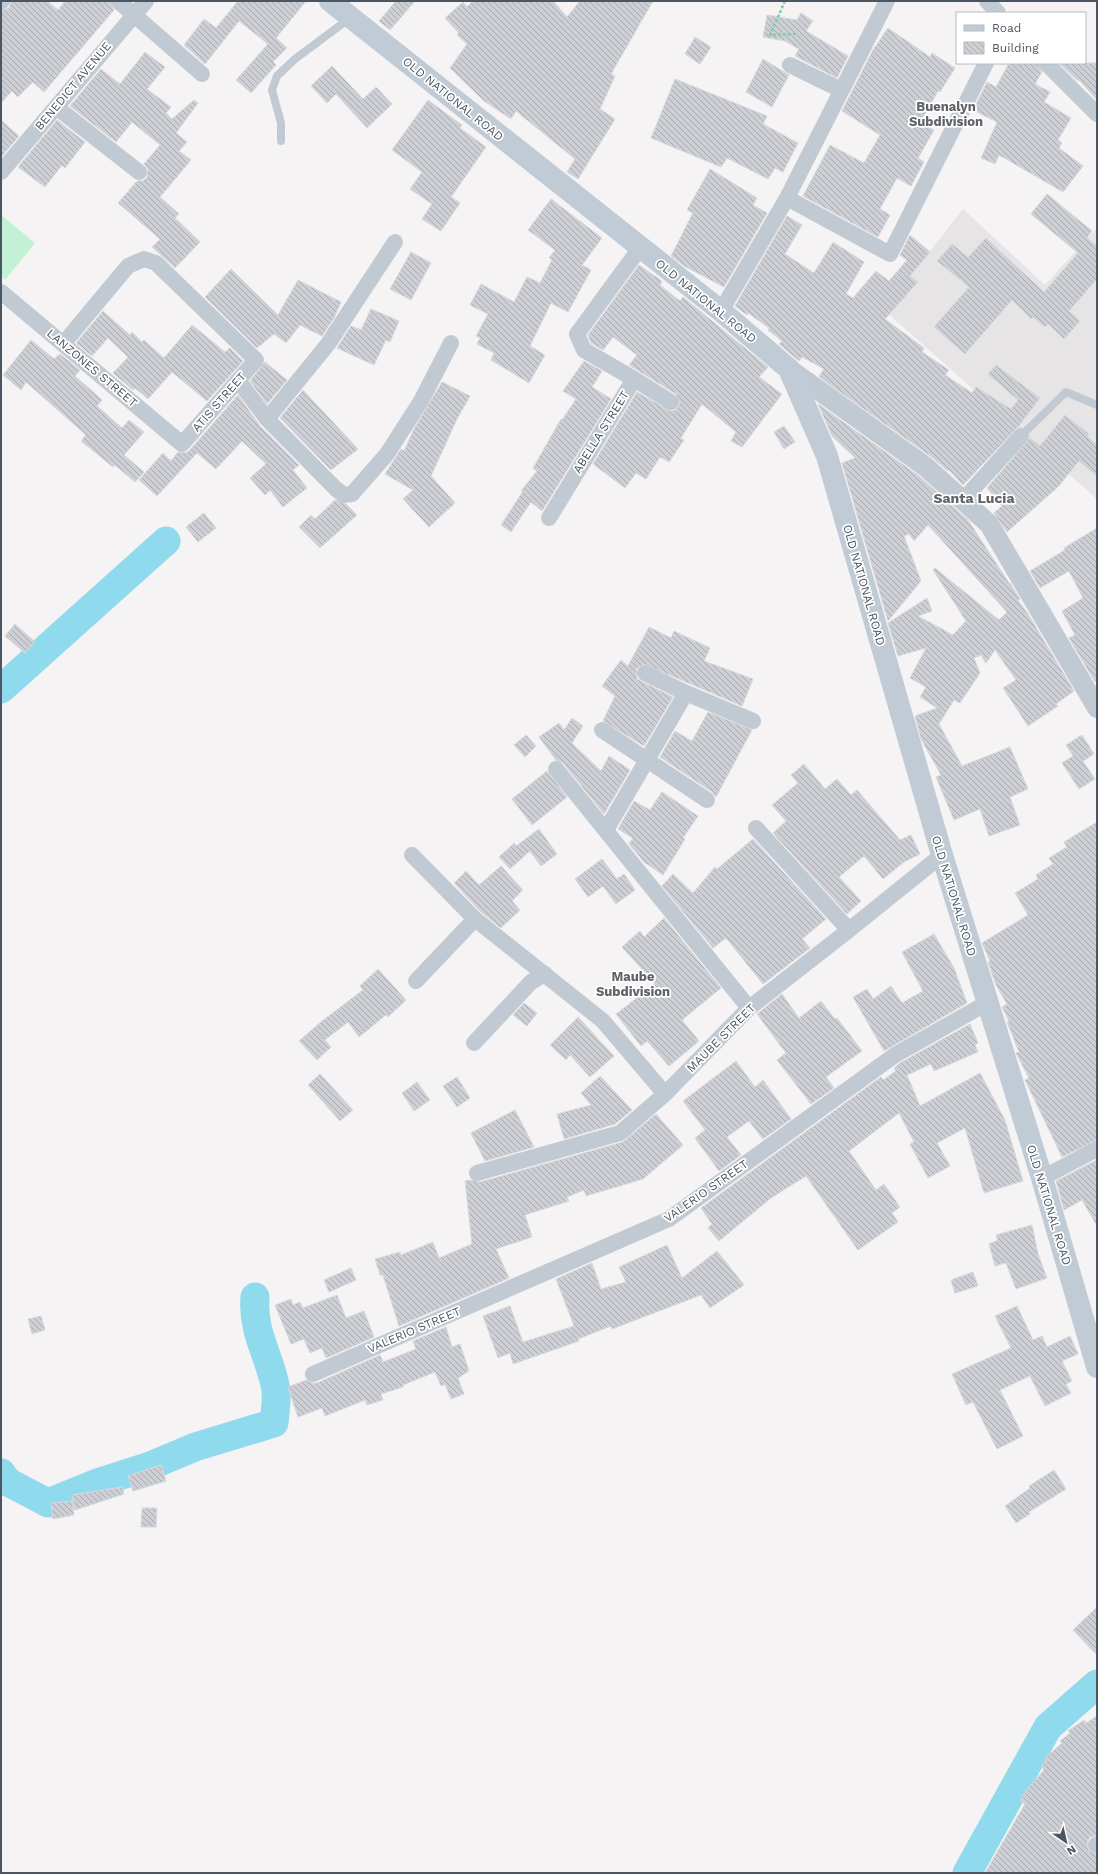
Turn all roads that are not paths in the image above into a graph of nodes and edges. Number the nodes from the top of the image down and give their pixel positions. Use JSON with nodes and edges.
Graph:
{"nodes":[{"id":1,"x":118,"y":1,"type":"edge"},
{"id":2,"x":146,"y":1,"type":"edge"},
{"id":3,"x":330,"y":1,"type":"edge"},
{"id":4,"x":887,"y":1,"type":"edge"},
{"id":5,"x":987,"y":1,"type":"edge"},
{"id":6,"x":997,"y":12,"type":"edge"},
{"id":7,"x":134,"y":14,"type":"junction"},
{"id":8,"x":351,"y":17,"type":"junction"},
{"id":9,"x":985,"y":64,"type":"edge"},
{"id":10,"x":1047,"y":64,"type":"edge"},
{"id":11,"x":790,"y":65,"type":"dead end"},
{"id":12,"x":202,"y":74,"type":"dead end"},
{"id":13,"x":840,"y":90,"type":"junction"},
{"id":14,"x":56,"y":107,"type":"junction"},
{"id":15,"x":1097,"y":114,"type":"edge"},
{"id":16,"x":281,"y":141,"type":"dead end"},
{"id":17,"x":1,"y":172,"type":"edge"},
{"id":18,"x":139,"y":172,"type":"dead end"},
{"id":19,"x":787,"y":198,"type":"junction"},
{"id":20,"x":396,"y":242,"type":"dead end"},
{"id":21,"x":640,"y":248,"type":"junction"},
{"id":22,"x":1,"y":292,"type":"edge"},
{"id":23,"x":721,"y":311,"type":"junction"},
{"id":24,"x":451,"y":343,"type":"dead end"},
{"id":25,"x":63,"y":344,"type":"junction"},
{"id":26,"x":789,"y":369,"type":"junction"},
{"id":27,"x":634,"y":378,"type":"junction"},
{"id":28,"x":238,"y":380,"type":"junction"},
{"id":29,"x":671,"y":402,"type":"dead end"},
{"id":30,"x":1097,"y":405,"type":"edge"},
{"id":31,"x":267,"y":419,"type":"junction"},
{"id":32,"x":1021,"y":436,"type":"joint"},
{"id":33,"x":182,"y":444,"type":"joint"},
{"id":34,"x":963,"y":500,"type":"junction"},
{"id":35,"x":549,"y":518,"type":"dead end"},
{"id":36,"x":645,"y":673,"type":"dead end"},
{"id":37,"x":686,"y":693,"type":"junction"},
{"id":38,"x":1097,"y":708,"type":"edge"},
{"id":39,"x":753,"y":721,"type":"dead end"},
{"id":40,"x":602,"y":730,"type":"dead end"},
{"id":41,"x":647,"y":761,"type":"junction"},
{"id":42,"x":556,"y":769,"type":"dead end"},
{"id":43,"x":707,"y":800,"type":"dead end"},
{"id":44,"x":756,"y":828,"type":"dead end"},
{"id":45,"x":606,"y":830,"type":"junction"},
{"id":46,"x":412,"y":855,"type":"dead end"},
{"id":47,"x":942,"y":855,"type":"junction"},
{"id":48,"x":475,"y":920,"type":"junction"},
{"id":49,"x":849,"y":930,"type":"junction"},
{"id":50,"x":545,"y":974,"type":"junction"},
{"id":51,"x":416,"y":981,"type":"dead end"},
{"id":52,"x":986,"y":1003,"type":"junction"},
{"id":53,"x":749,"y":1008,"type":"junction"},
{"id":54,"x":474,"y":1043,"type":"dead end"},
{"id":55,"x":665,"y":1094,"type":"junction"},
{"id":56,"x":1097,"y":1149,"type":"edge"},
{"id":57,"x":477,"y":1173,"type":"dead end"},
{"id":58,"x":1042,"y":1178,"type":"junction"},
{"id":59,"x":1097,"y":1368,"type":"edge"},
{"id":60,"x":312,"y":1374,"type":"dead end"}],
"edges":[{"from":1,"to":7,"type":"street"},
{"from":2,"to":7,"type":"street","name":"BENEDICT AVENUE"},
{"from":3,"to":8,"type":"main road","name":"OLD NATIONAL ROAD"},
{"from":4,"to":13,"type":"street"},
{"from":5,"to":6,"type":"street"},
{"from":7,"to":12,"type":"street"},
{"from":7,"to":14,"type":"street","name":"BENEDICT AVENUE"},
{"from":8,"to":16,"type":"lane"},
{"from":8,"to":21,"type":"main road","name":"OLD NATIONAL ROAD"},
{"from":9,"to":19,"type":"street"},
{"from":10,"to":15,"type":"street"},
{"from":11,"to":13,"type":"street"},
{"from":13,"to":19,"type":"street"},
{"from":14,"to":17,"type":"street","name":"BENEDICT AVENUE"},
{"from":14,"to":18,"type":"street"},
{"from":19,"to":23,"type":"street"},
{"from":20,"to":31,"type":"street"},
{"from":21,"to":23,"type":"main road","name":"OLD NATIONAL ROAD"},
{"from":21,"to":27,"type":"street","name":"ABELLA STREET"},
{"from":22,"to":25,"type":"street","name":"LANZONES STREET"},
{"from":23,"to":26,"type":"main road","name":"OLD NATIONAL ROAD"},
{"from":24,"to":31,"type":"street"},
{"from":25,"to":28,"type":"street","name":"ATIS STREET"},
{"from":25,"to":33,"type":"street","name":"LANZONES STREET"},
{"from":26,"to":34,"type":"street"},
{"from":26,"to":47,"type":"main road","name":"OLD NATIONAL ROAD"},
{"from":27,"to":29,"type":"street"},
{"from":27,"to":35,"type":"street","name":"ABELLA STREET"},
{"from":28,"to":31,"type":"street"},
{"from":28,"to":33,"type":"street","name":"ATIS STREET"},
{"from":30,"to":32,"type":"lane"},
{"from":32,"to":34,"type":"street"},
{"from":34,"to":38,"type":"street"},
{"from":36,"to":37,"type":"street"},
{"from":37,"to":39,"type":"street"},
{"from":37,"to":41,"type":"street"},
{"from":40,"to":41,"type":"street"},
{"from":41,"to":43,"type":"street"},
{"from":41,"to":45,"type":"street"},
{"from":42,"to":45,"type":"street"},
{"from":44,"to":49,"type":"street"},
{"from":45,"to":53,"type":"street"},
{"from":46,"to":48,"type":"street"},
{"from":47,"to":49,"type":"street","name":"MAUBE STREET"},
{"from":47,"to":52,"type":"main road","name":"OLD NATIONAL ROAD"},
{"from":48,"to":50,"type":"street"},
{"from":48,"to":51,"type":"street"},
{"from":49,"to":53,"type":"street","name":"MAUBE STREET"},
{"from":50,"to":54,"type":"street"},
{"from":50,"to":55,"type":"street"},
{"from":52,"to":58,"type":"main road","name":"OLD NATIONAL ROAD"},
{"from":52,"to":60,"type":"street","name":"VALERIO STREET"},
{"from":53,"to":55,"type":"street","name":"MAUBE STREET"},
{"from":55,"to":57,"type":"street","name":"MAUBE STREET"},
{"from":56,"to":58,"type":"street"},
{"from":58,"to":59,"type":"main road","name":"OLD NATIONAL ROAD"}]}
